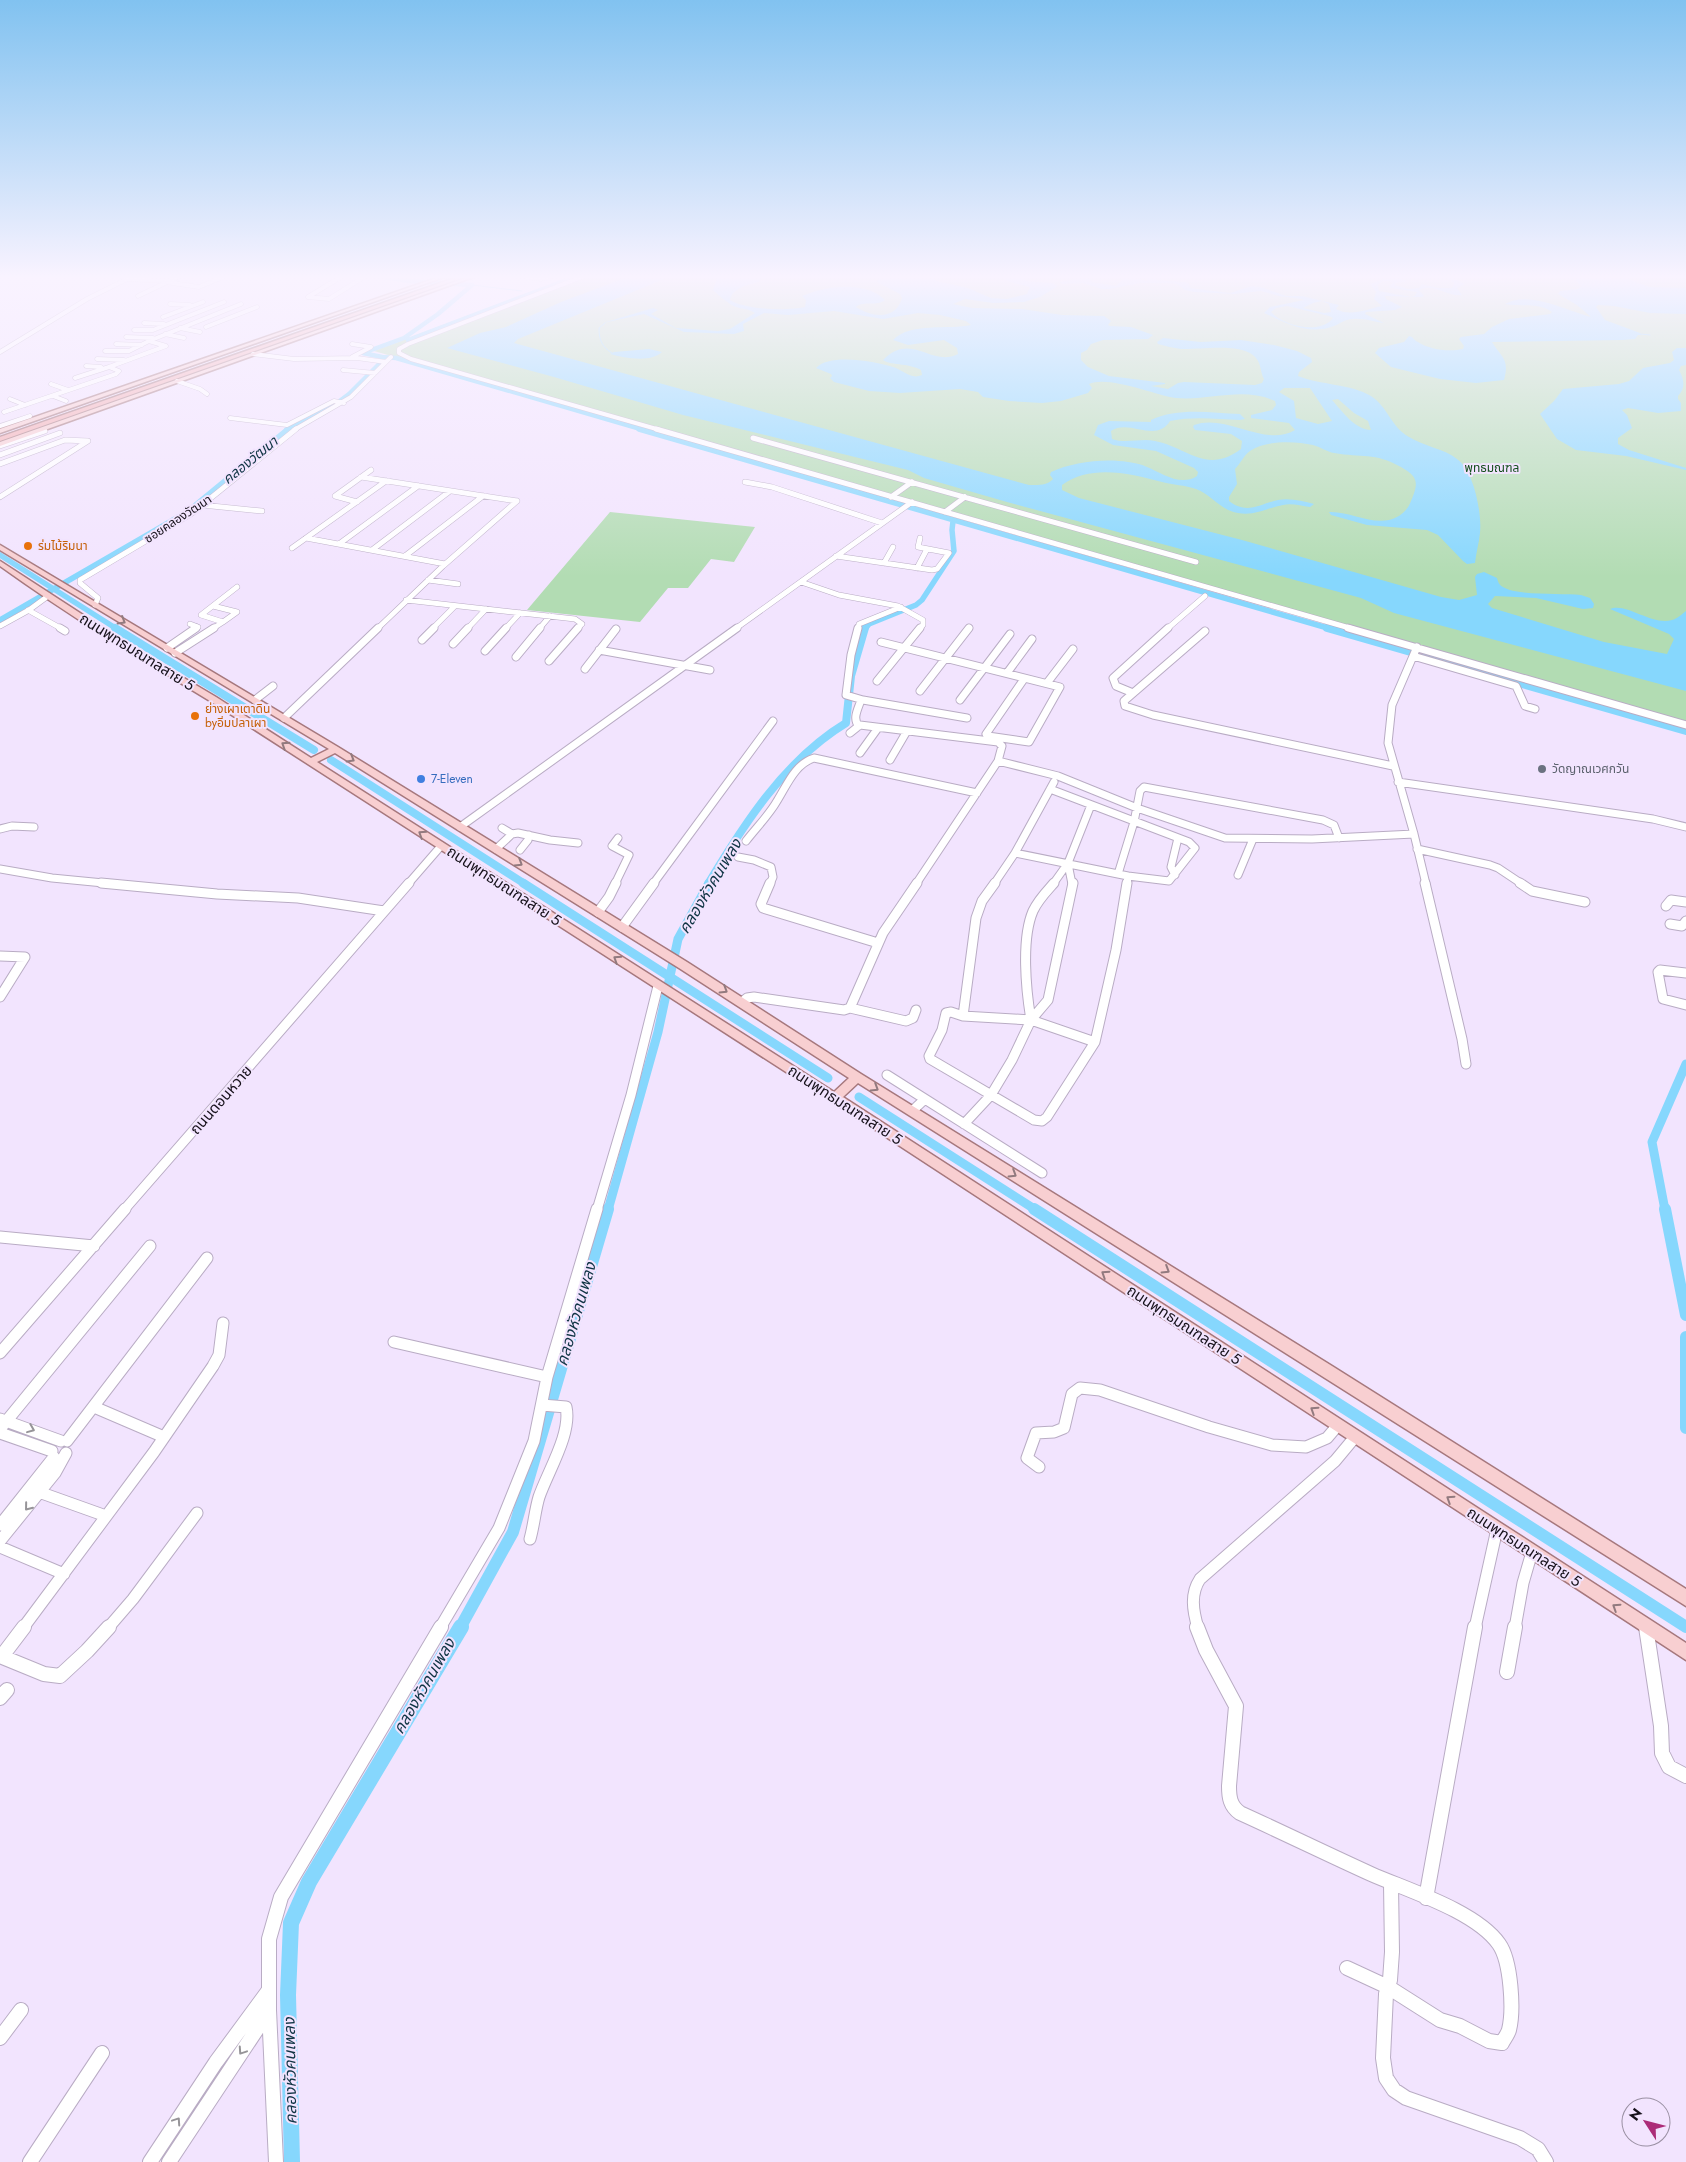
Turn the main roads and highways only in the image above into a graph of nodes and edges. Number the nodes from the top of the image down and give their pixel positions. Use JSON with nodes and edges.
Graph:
{"nodes":[{"id":1,"x":159,"y":376,"type":"edge"},
{"id":2,"x":161,"y":376,"type":"edge"},
{"id":3,"x":169,"y":376,"type":"edge"},
{"id":4,"x":180,"y":376,"type":"edge"},
{"id":5,"x":185,"y":376,"type":"edge"},
{"id":6,"x":192,"y":376,"type":"edge"},
{"id":7,"x":138,"y":383,"type":"junction"},
{"id":8,"x":134,"y":396,"type":"junction"},
{"id":9,"x":0,"y":431,"type":"edge"},
{"id":10,"x":0,"y":435,"type":"edge"},
{"id":11,"x":0,"y":440,"type":"edge"},
{"id":12,"x":0,"y":446,"type":"edge"},
{"id":13,"x":0,"y":540,"type":"edge"},
{"id":14,"x":0,"y":547,"type":"edge"},
{"id":15,"x":0,"y":563,"type":"edge"},
{"id":16,"x":0,"y":569,"type":"edge"},
{"id":17,"x":54,"y":580,"type":"junction"},
{"id":18,"x":36,"y":588,"type":"junction"},
{"id":19,"x":335,"y":749,"type":"junction"},
{"id":20,"x":311,"y":762,"type":"junction"},
{"id":21,"x":858,"y":1077,"type":"junction"},
{"id":22,"x":835,"y":1098,"type":"junction"},
{"id":23,"x":1680,"y":1594,"type":"edge"},
{"id":24,"x":1686,"y":1652,"type":"edge"}],
"edges":[{"from":1,"to":7,"type":"main road"},
{"from":2,"to":7,"type":"highway"},
{"from":3,"to":10,"type":"highway"},
{"from":4,"to":11,"type":"highway"},
{"from":5,"to":8,"type":"highway"},
{"from":6,"to":8,"type":"main road"},
{"from":7,"to":9,"type":"main road"},
{"from":8,"to":12,"type":"main road"},
{"from":13,"to":17,"type":"main road"},
{"from":14,"to":17,"type":"main road","name":"ถนนพุทธมณฑลสาย 5"},
{"from":15,"to":18,"type":"main road","name":"ถนนพุทธมณฑลสาย 5"},
{"from":16,"to":18,"type":"main road"},
{"from":17,"to":19,"type":"main road","name":"ถนนพุทธมณฑลสาย 5","one_way":true},
{"from":20,"to":18,"type":"main road","name":"ถนนพุทธมณฑลสาย 5","one_way":true},
{"from":19,"to":20,"type":"main road"},
{"from":19,"to":21,"type":"main road","name":"ถนนพุทธมณฑลสาย 5","one_way":true},
{"from":22,"to":20,"type":"main road","name":"ถนนพุทธมณฑลสาย 5","one_way":true},
{"from":21,"to":22,"type":"main road"},
{"from":21,"to":23,"type":"main road","name":"ถนนพุทธมณฑลสาย 5","one_way":true},
{"from":24,"to":22,"type":"main road","name":"ถนนพุทธมณฑลสาย 5","one_way":true}]}
